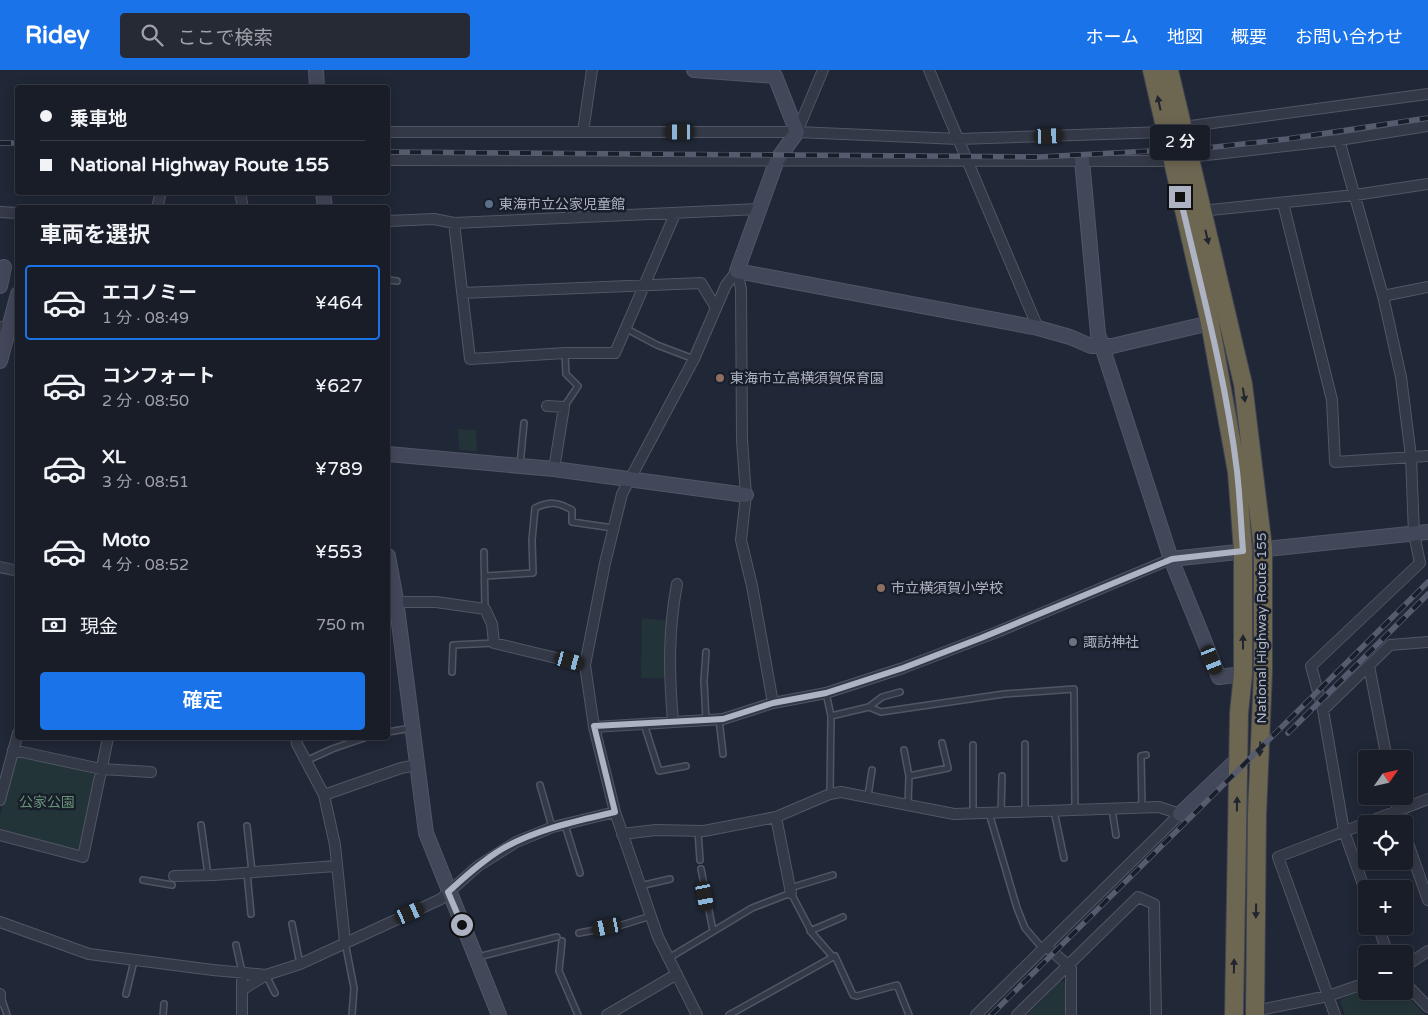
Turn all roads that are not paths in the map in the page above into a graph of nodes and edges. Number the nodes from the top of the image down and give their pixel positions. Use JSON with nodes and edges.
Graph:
{"nodes":[{"id":1,"x":316,"y":70,"type":"edge"},
{"id":2,"x":592,"y":70,"type":"edge"},
{"id":3,"x":694,"y":70,"type":"edge"},
{"id":4,"x":823,"y":70,"type":"edge"},
{"id":5,"x":930,"y":70,"type":"edge"},
{"id":6,"x":1152,"y":70,"type":"edge"},
{"id":7,"x":1169,"y":70,"type":"edge"},
{"id":8,"x":317,"y":85,"type":"edge"},
{"id":9,"x":1428,"y":94,"type":"edge"},
{"id":10,"x":1428,"y":126,"type":"edge"},
{"id":11,"x":1183,"y":128,"type":"junction"},
{"id":12,"x":390,"y":132,"type":"edge"},
{"id":13,"x":583,"y":132,"type":"junction"},
{"id":14,"x":797,"y":132,"type":"junction"},
{"id":15,"x":1165,"y":132,"type":"junction"},
{"id":16,"x":959,"y":139,"type":"junction"},
{"id":17,"x":1339,"y":140,"type":"junction"},
{"id":18,"x":1180,"y":159,"type":"junction"},
{"id":19,"x":390,"y":160,"type":"edge"},
{"id":20,"x":776,"y":160,"type":"junction"},
{"id":21,"x":1082,"y":160,"type":"junction"},
{"id":22,"x":968,"y":161,"type":"junction"},
{"id":23,"x":1428,"y":184,"type":"edge"},
{"id":24,"x":1356,"y":195,"type":"junction"},
{"id":25,"x":1282,"y":203,"type":"junction"},
{"id":26,"x":759,"y":209,"type":"junction"},
{"id":27,"x":1201,"y":211,"type":"junction"},
{"id":28,"x":0,"y":212,"type":"edge"},
{"id":29,"x":15,"y":213,"type":"edge"},
{"id":30,"x":675,"y":214,"type":"junction"},
{"id":31,"x":390,"y":221,"type":"edge"},
{"id":32,"x":454,"y":223,"type":"junction"},
{"id":33,"x":2,"y":264,"type":"edge"},
{"id":34,"x":737,"y":271,"type":"junction"},
{"id":35,"x":390,"y":280,"type":"edge"},
{"id":36,"x":397,"y":281,"type":"dead end"},
{"id":37,"x":645,"y":285,"type":"junction"},
{"id":38,"x":0,"y":286,"type":"edge"},
{"id":39,"x":1428,"y":287,"type":"edge"},
{"id":40,"x":462,"y":292,"type":"junction"},
{"id":41,"x":1383,"y":296,"type":"junction"},
{"id":42,"x":15,"y":306,"type":"edge"},
{"id":43,"x":716,"y":308,"type":"junction"},
{"id":44,"x":1210,"y":323,"type":"junction"},
{"id":45,"x":625,"y":328,"type":"junction"},
{"id":46,"x":1038,"y":328,"type":"junction"},
{"id":47,"x":9,"y":329,"type":"edge"},
{"id":48,"x":1102,"y":346,"type":"junction"},
{"id":49,"x":565,"y":353,"type":"junction"},
{"id":50,"x":694,"y":359,"type":"junction"},
{"id":51,"x":0,"y":361,"type":"edge"},
{"id":52,"x":547,"y":406,"type":"dead end"},
{"id":53,"x":564,"y":407,"type":"junction"},
{"id":54,"x":524,"y":423,"type":"dead end"},
{"id":55,"x":390,"y":454,"type":"edge"},
{"id":56,"x":1428,"y":456,"type":"edge"},
{"id":57,"x":1411,"y":457,"type":"junction"},
{"id":58,"x":520,"y":466,"type":"junction"},
{"id":59,"x":554,"y":469,"type":"junction"},
{"id":60,"x":629,"y":480,"type":"junction"},
{"id":61,"x":746,"y":494,"type":"junction"},
{"id":62,"x":614,"y":528,"type":"junction"},
{"id":63,"x":1421,"y":533,"type":"edge"},
{"id":64,"x":1263,"y":548,"type":"junction"},
{"id":65,"x":1243,"y":551,"type":"junction"},
{"id":66,"x":484,"y":552,"type":"dead end"},
{"id":67,"x":1172,"y":559,"type":"junction"},
{"id":68,"x":0,"y":566,"type":"edge"},
{"id":69,"x":15,"y":571,"type":"edge"},
{"id":70,"x":485,"y":576,"type":"junction"},
{"id":71,"x":390,"y":578,"type":"edge"},
{"id":72,"x":677,"y":584,"type":"dead end"},
{"id":73,"x":392,"y":601,"type":"edge"},
{"id":74,"x":485,"y":609,"type":"junction"},
{"id":75,"x":1428,"y":642,"type":"edge"},
{"id":76,"x":494,"y":643,"type":"junction"},
{"id":77,"x":706,"y":652,"type":"dead end"},
{"id":78,"x":585,"y":665,"type":"junction"},
{"id":79,"x":1368,"y":666,"type":"junction"},
{"id":80,"x":452,"y":672,"type":"dead end"},
{"id":81,"x":1243,"y":674,"type":"junction"},
{"id":82,"x":900,"y":692,"type":"dead end"},
{"id":83,"x":826,"y":693,"type":"junction"},
{"id":84,"x":773,"y":703,"type":"junction"},
{"id":85,"x":870,"y":707,"type":"junction"},
{"id":86,"x":1323,"y":710,"type":"junction"},
{"id":87,"x":831,"y":716,"type":"junction"},
{"id":88,"x":718,"y":719,"type":"junction"},
{"id":89,"x":706,"y":720,"type":"junction"},
{"id":90,"x":673,"y":722,"type":"junction"},
{"id":91,"x":644,"y":724,"type":"junction"},
{"id":92,"x":594,"y":726,"type":"junction"},
{"id":93,"x":412,"y":728,"type":"junction"},
{"id":94,"x":390,"y":732,"type":"edge"},
{"id":95,"x":16,"y":740,"type":"edge"},
{"id":96,"x":108,"y":740,"type":"edge"},
{"id":97,"x":296,"y":740,"type":"edge"},
{"id":98,"x":358,"y":740,"type":"edge"},
{"id":99,"x":942,"y":743,"type":"dead end"},
{"id":100,"x":1025,"y":744,"type":"dead end"},
{"id":101,"x":973,"y":745,"type":"dead end"},
{"id":102,"x":13,"y":750,"type":"junction"},
{"id":103,"x":904,"y":750,"type":"dead end"},
{"id":104,"x":1384,"y":750,"type":"edge"},
{"id":105,"x":723,"y":754,"type":"dead end"},
{"id":106,"x":1146,"y":755,"type":"dead end"},
{"id":107,"x":1238,"y":758,"type":"junction"},
{"id":108,"x":306,"y":761,"type":"junction"},
{"id":109,"x":417,"y":765,"type":"junction"},
{"id":110,"x":686,"y":766,"type":"dead end"},
{"id":111,"x":101,"y":769,"type":"junction"},
{"id":112,"x":872,"y":770,"type":"dead end"},
{"id":113,"x":151,"y":772,"type":"dead end"},
{"id":114,"x":909,"y":776,"type":"junction"},
{"id":115,"x":1002,"y":776,"type":"dead end"},
{"id":116,"x":540,"y":785,"type":"dead end"},
{"id":117,"x":830,"y":794,"type":"junction"},
{"id":118,"x":324,"y":795,"type":"junction"},
{"id":119,"x":868,"y":796,"type":"junction"},
{"id":120,"x":1428,"y":798,"type":"edge"},
{"id":121,"x":0,"y":800,"type":"edge"},
{"id":122,"x":908,"y":804,"type":"junction"},
{"id":123,"x":1395,"y":805,"type":"edge"},
{"id":124,"x":1112,"y":808,"type":"junction"},
{"id":125,"x":1142,"y":808,"type":"junction"},
{"id":126,"x":1075,"y":810,"type":"junction"},
{"id":127,"x":1054,"y":811,"type":"junction"},
{"id":128,"x":1396,"y":811,"type":"junction"},
{"id":129,"x":615,"y":812,"type":"junction"},
{"id":130,"x":1001,"y":812,"type":"junction"},
{"id":131,"x":1025,"y":812,"type":"junction"},
{"id":132,"x":973,"y":813,"type":"junction"},
{"id":133,"x":989,"y":813,"type":"junction"},
{"id":134,"x":1180,"y":814,"type":"junction"},
{"id":135,"x":1398,"y":815,"type":"edge"},
{"id":136,"x":776,"y":817,"type":"junction"},
{"id":137,"x":565,"y":824,"type":"junction"},
{"id":138,"x":201,"y":825,"type":"dead end"},
{"id":139,"x":247,"y":826,"type":"dead end"},
{"id":140,"x":553,"y":828,"type":"junction"},
{"id":141,"x":698,"y":831,"type":"junction"},
{"id":142,"x":1344,"y":831,"type":"junction"},
{"id":143,"x":0,"y":834,"type":"edge"},
{"id":144,"x":622,"y":834,"type":"junction"},
{"id":145,"x":1116,"y":835,"type":"dead end"},
{"id":146,"x":1064,"y":858,"type":"dead end"},
{"id":147,"x":1413,"y":858,"type":"edge"},
{"id":148,"x":700,"y":860,"type":"dead end"},
{"id":149,"x":336,"y":866,"type":"junction"},
{"id":150,"x":701,"y":869,"type":"dead end"},
{"id":151,"x":249,"y":872,"type":"junction"},
{"id":152,"x":580,"y":873,"type":"dead end"},
{"id":153,"x":208,"y":875,"type":"junction"},
{"id":154,"x":833,"y":875,"type":"dead end"},
{"id":155,"x":670,"y":879,"type":"dead end"},
{"id":156,"x":143,"y":880,"type":"dead end"},
{"id":157,"x":1361,"y":880,"type":"edge"},
{"id":158,"x":173,"y":881,"type":"joint"},
{"id":159,"x":640,"y":886,"type":"junction"},
{"id":160,"x":791,"y":890,"type":"junction"},
{"id":161,"x":448,"y":892,"type":"junction"},
{"id":162,"x":1428,"y":900,"type":"edge"},
{"id":163,"x":251,"y":914,"type":"dead end"},
{"id":164,"x":650,"y":916,"type":"junction"},
{"id":165,"x":842,"y":917,"type":"dead end"},
{"id":166,"x":0,"y":922,"type":"edge"},
{"id":167,"x":292,"y":924,"type":"dead end"},
{"id":168,"x":713,"y":931,"type":"junction"},
{"id":169,"x":810,"y":931,"type":"junction"},
{"id":170,"x":579,"y":933,"type":"dead end"},
{"id":171,"x":557,"y":937,"type":"dead end"},
{"id":172,"x":562,"y":941,"type":"dead end"},
{"id":173,"x":345,"y":942,"type":"junction"},
{"id":174,"x":236,"y":946,"type":"dead end"},
{"id":175,"x":1044,"y":947,"type":"junction"},
{"id":176,"x":1428,"y":951,"type":"edge"},
{"id":177,"x":835,"y":956,"type":"dead end"},
{"id":178,"x":475,"y":958,"type":"junction"},
{"id":179,"x":668,"y":958,"type":"junction"},
{"id":180,"x":134,"y":961,"type":"junction"},
{"id":181,"x":1413,"y":961,"type":"edge"},
{"id":182,"x":300,"y":964,"type":"junction"},
{"id":183,"x":1067,"y":964,"type":"junction"},
{"id":184,"x":242,"y":972,"type":"junction"},
{"id":185,"x":677,"y":974,"type":"junction"},
{"id":186,"x":266,"y":975,"type":"junction"},
{"id":187,"x":1358,"y":986,"type":"edge"},
{"id":188,"x":242,"y":990,"type":"junction"},
{"id":189,"x":1413,"y":991,"type":"edge"},
{"id":190,"x":275,"y":993,"type":"dead end"},
{"id":191,"x":126,"y":994,"type":"dead end"},
{"id":192,"x":1328,"y":996,"type":"junction"},
{"id":193,"x":0,"y":997,"type":"edge"},
{"id":194,"x":164,"y":1004,"type":"dead end"},
{"id":195,"x":1428,"y":1007,"type":"edge"},
{"id":196,"x":1255,"y":1013,"type":"edge"},
{"id":197,"x":612,"y":1014,"type":"edge"},
{"id":198,"x":7,"y":1015,"type":"edge"},
{"id":199,"x":163,"y":1015,"type":"edge"},
{"id":200,"x":242,"y":1015,"type":"edge"},
{"id":201,"x":352,"y":1015,"type":"edge"},
{"id":202,"x":498,"y":1015,"type":"edge"},
{"id":203,"x":578,"y":1015,"type":"edge"},
{"id":204,"x":697,"y":1015,"type":"edge"},
{"id":205,"x":733,"y":1015,"type":"edge"},
{"id":206,"x":909,"y":1015,"type":"edge"},
{"id":207,"x":976,"y":1015,"type":"edge"},
{"id":208,"x":1017,"y":1015,"type":"edge"},
{"id":209,"x":1072,"y":1015,"type":"edge"},
{"id":210,"x":1156,"y":1015,"type":"edge"},
{"id":211,"x":1234,"y":1015,"type":"edge"},
{"id":212,"x":1335,"y":1015,"type":"edge"}],
"edges":[{"from":1,"to":8,"type":"street"},
{"from":2,"to":13,"type":"street"},
{"from":3,"to":14,"type":"street"},
{"from":4,"to":14,"type":"street"},
{"from":5,"to":16,"type":"street"},
{"from":15,"to":6,"type":"highway","name":"National Highway Route 155","one_way":true},
{"from":7,"to":11,"type":"highway","name":"National Highway Route 155"},
{"from":9,"to":11,"type":"street"},
{"from":10,"to":17,"type":"street"},
{"from":11,"to":18,"type":"highway","name":"National Highway Route 155"},
{"from":12,"to":13,"type":"street"},
{"from":13,"to":14,"type":"street"},
{"from":14,"to":16,"type":"street"},
{"from":14,"to":20,"type":"street"},
{"from":15,"to":16,"type":"street"},
{"from":15,"to":18,"type":"highway","name":"National Highway Route 155"},
{"from":16,"to":22,"type":"street"},
{"from":17,"to":18,"type":"street"},
{"from":17,"to":24,"type":"street"},
{"from":18,"to":21,"type":"street"},
{"from":18,"to":27,"type":"highway","name":"National Highway Route 155"},
{"from":18,"to":44,"type":"highway","name":"National Highway Route 155"},
{"from":19,"to":20,"type":"street"},
{"from":20,"to":22,"type":"street"},
{"from":20,"to":26,"type":"street"},
{"from":21,"to":22,"type":"street"},
{"from":21,"to":48,"type":"street"},
{"from":22,"to":46,"type":"street"},
{"from":23,"to":24,"type":"street"},
{"from":24,"to":25,"type":"street"},
{"from":24,"to":41,"type":"street"},
{"from":25,"to":27,"type":"street"},
{"from":25,"to":57,"type":"street"},
{"from":26,"to":30,"type":"street"},
{"from":26,"to":34,"type":"street"},
{"from":27,"to":64,"type":"highway","name":"National Highway Route 155","one_way":true},
{"from":28,"to":29,"type":"street"},
{"from":30,"to":32,"type":"street"},
{"from":30,"to":37,"type":"street"},
{"from":31,"to":32,"type":"street"},
{"from":32,"to":40,"type":"street"},
{"from":33,"to":38,"type":"street"},
{"from":34,"to":43,"type":"street"},
{"from":34,"to":46,"type":"street"},
{"from":34,"to":61,"type":"street"},
{"from":35,"to":36,"type":"lane"},
{"from":37,"to":40,"type":"street"},
{"from":37,"to":43,"type":"street"},
{"from":37,"to":45,"type":"street"},
{"from":39,"to":41,"type":"street"},
{"from":40,"to":49,"type":"street"},
{"from":41,"to":57,"type":"street"},
{"from":42,"to":47,"type":"street"},
{"from":43,"to":50,"type":"street"},
{"from":44,"to":48,"type":"street"},
{"from":44,"to":65,"type":"highway","name":"National Highway Route 155"},
{"from":45,"to":49,"type":"street"},
{"from":45,"to":50,"type":"lane"},
{"from":46,"to":48,"type":"street"},
{"from":47,"to":51,"type":"street"},
{"from":48,"to":67,"type":"street"},
{"from":49,"to":53,"type":"lane"},
{"from":50,"to":60,"type":"street"},
{"from":52,"to":53,"type":"street"},
{"from":53,"to":59,"type":"street"},
{"from":54,"to":58,"type":"lane"},
{"from":55,"to":58,"type":"street"},
{"from":56,"to":57,"type":"street"},
{"from":57,"to":63,"type":"street"},
{"from":58,"to":59,"type":"street"},
{"from":59,"to":60,"type":"street"},
{"from":60,"to":61,"type":"street"},
{"from":60,"to":62,"type":"street"},
{"from":61,"to":84,"type":"street"},
{"from":62,"to":70,"type":"lane"},
{"from":62,"to":78,"type":"street"},
{"from":63,"to":64,"type":"street"},
{"from":63,"to":86,"type":"street"},
{"from":64,"to":65,"type":"street"},
{"from":64,"to":196,"type":"highway","name":"National Highway Route 155","one_way":true},
{"from":65,"to":67,"type":"street"},
{"from":81,"to":65,"type":"highway","name":"National Highway Route 155","one_way":true},
{"from":66,"to":70,"type":"lane"},
{"from":67,"to":81,"type":"street"},
{"from":67,"to":83,"type":"street"},
{"from":68,"to":69,"type":"street"},
{"from":70,"to":74,"type":"lane"},
{"from":71,"to":73,"type":"street"},
{"from":72,"to":90,"type":"street"},
{"from":73,"to":74,"type":"street"},
{"from":73,"to":93,"type":"street"},
{"from":74,"to":76,"type":"street"},
{"from":75,"to":79,"type":"street"},
{"from":76,"to":78,"type":"street"},
{"from":76,"to":80,"type":"lane"},
{"from":77,"to":89,"type":"lane"},
{"from":78,"to":92,"type":"street"},
{"from":79,"to":86,"type":"street"},
{"from":79,"to":104,"type":"street"},
{"from":81,"to":107,"type":"highway","name":"National Highway Route 155"},
{"from":82,"to":85,"type":"lane"},
{"from":83,"to":84,"type":"street"},
{"from":83,"to":87,"type":"lane"},
{"from":84,"to":88,"type":"street"},
{"from":85,"to":87,"type":"lane"},
{"from":85,"to":126,"type":"lane"},
{"from":86,"to":142,"type":"street"},
{"from":87,"to":117,"type":"lane"},
{"from":88,"to":89,"type":"street"},
{"from":88,"to":105,"type":"lane"},
{"from":89,"to":90,"type":"street"},
{"from":90,"to":91,"type":"street"},
{"from":91,"to":92,"type":"street"},
{"from":91,"to":110,"type":"lane"},
{"from":92,"to":129,"type":"street"},
{"from":93,"to":94,"type":"lane"},
{"from":93,"to":109,"type":"street"},
{"from":95,"to":102,"type":"street"},
{"from":96,"to":111,"type":"street"},
{"from":97,"to":108,"type":"street"},
{"from":98,"to":108,"type":"lane"},
{"from":99,"to":114,"type":"lane"},
{"from":100,"to":131,"type":"lane"},
{"from":101,"to":132,"type":"lane"},
{"from":102,"to":111,"type":"street"},
{"from":102,"to":121,"type":"street"},
{"from":103,"to":114,"type":"lane"},
{"from":106,"to":125,"type":"lane"},
{"from":107,"to":134,"type":"street"},
{"from":211,"to":107,"type":"highway","name":"National Highway Route 155","one_way":true},
{"from":108,"to":118,"type":"street"},
{"from":109,"to":118,"type":"street"},
{"from":109,"to":161,"type":"street"},
{"from":111,"to":113,"type":"street"},
{"from":111,"to":143,"type":"street"},
{"from":112,"to":119,"type":"lane"},
{"from":114,"to":122,"type":"lane"},
{"from":115,"to":130,"type":"lane"},
{"from":116,"to":140,"type":"lane"},
{"from":117,"to":119,"type":"street"},
{"from":117,"to":136,"type":"street"},
{"from":118,"to":149,"type":"street"},
{"from":119,"to":122,"type":"street"},
{"from":120,"to":128,"type":"street"},
{"from":122,"to":132,"type":"street"},
{"from":123,"to":128,"type":"street"},
{"from":124,"to":125,"type":"street"},
{"from":124,"to":126,"type":"street"},
{"from":124,"to":145,"type":"lane"},
{"from":125,"to":134,"type":"street"},
{"from":126,"to":127,"type":"street"},
{"from":127,"to":131,"type":"street"},
{"from":127,"to":146,"type":"lane"},
{"from":128,"to":135,"type":"street"},
{"from":128,"to":142,"type":"street"},
{"from":129,"to":137,"type":"street"},
{"from":129,"to":144,"type":"street"},
{"from":130,"to":131,"type":"street"},
{"from":130,"to":133,"type":"street"},
{"from":132,"to":133,"type":"street"},
{"from":133,"to":175,"type":"lane"},
{"from":134,"to":175,"type":"street"},
{"from":136,"to":141,"type":"street"},
{"from":136,"to":160,"type":"street"},
{"from":137,"to":140,"type":"street"},
{"from":137,"to":152,"type":"lane"},
{"from":138,"to":153,"type":"lane"},
{"from":139,"to":151,"type":"lane"},
{"from":140,"to":161,"type":"street"},
{"from":141,"to":144,"type":"street"},
{"from":141,"to":148,"type":"lane"},
{"from":142,"to":157,"type":"street"},
{"from":142,"to":192,"type":"street"},
{"from":144,"to":159,"type":"street"},
{"from":147,"to":162,"type":"street"},
{"from":149,"to":151,"type":"street"},
{"from":149,"to":173,"type":"street"},
{"from":150,"to":168,"type":"lane"},
{"from":151,"to":153,"type":"street"},
{"from":151,"to":163,"type":"lane"},
{"from":153,"to":158,"type":"street"},
{"from":154,"to":160,"type":"lane"},
{"from":155,"to":159,"type":"lane"},
{"from":156,"to":158,"type":"lane"},
{"from":159,"to":164,"type":"street"},
{"from":160,"to":168,"type":"lane"},
{"from":160,"to":169,"type":"lane"},
{"from":161,"to":173,"type":"street"},
{"from":161,"to":178,"type":"street"},
{"from":164,"to":170,"type":"lane"},
{"from":164,"to":179,"type":"street"},
{"from":165,"to":169,"type":"lane"},
{"from":166,"to":180,"type":"street"},
{"from":167,"to":182,"type":"lane"},
{"from":168,"to":179,"type":"lane"},
{"from":169,"to":205,"type":"lane"},
{"from":171,"to":178,"type":"lane"},
{"from":172,"to":203,"type":"lane"},
{"from":173,"to":182,"type":"street"},
{"from":173,"to":201,"type":"lane"},
{"from":174,"to":184,"type":"lane"},
{"from":175,"to":183,"type":"street"},
{"from":175,"to":207,"type":"street"},
{"from":176,"to":181,"type":"street"},
{"from":177,"to":206,"type":"lane"},
{"from":178,"to":202,"type":"street"},
{"from":179,"to":185,"type":"street"},
{"from":180,"to":184,"type":"street"},
{"from":180,"to":191,"type":"lane"},
{"from":182,"to":186,"type":"street"},
{"from":183,"to":208,"type":"street"},
{"from":183,"to":209,"type":"street"},
{"from":183,"to":210,"type":"street"},
{"from":184,"to":186,"type":"street"},
{"from":184,"to":188,"type":"street"},
{"from":185,"to":197,"type":"street"},
{"from":185,"to":204,"type":"street"},
{"from":186,"to":188,"type":"street"},
{"from":186,"to":190,"type":"lane"},
{"from":187,"to":192,"type":"street"},
{"from":188,"to":200,"type":"street"},
{"from":189,"to":195,"type":"street"},
{"from":192,"to":196,"type":"street"},
{"from":192,"to":212,"type":"street"},
{"from":193,"to":198,"type":"lane"},
{"from":194,"to":199,"type":"lane"}]}
